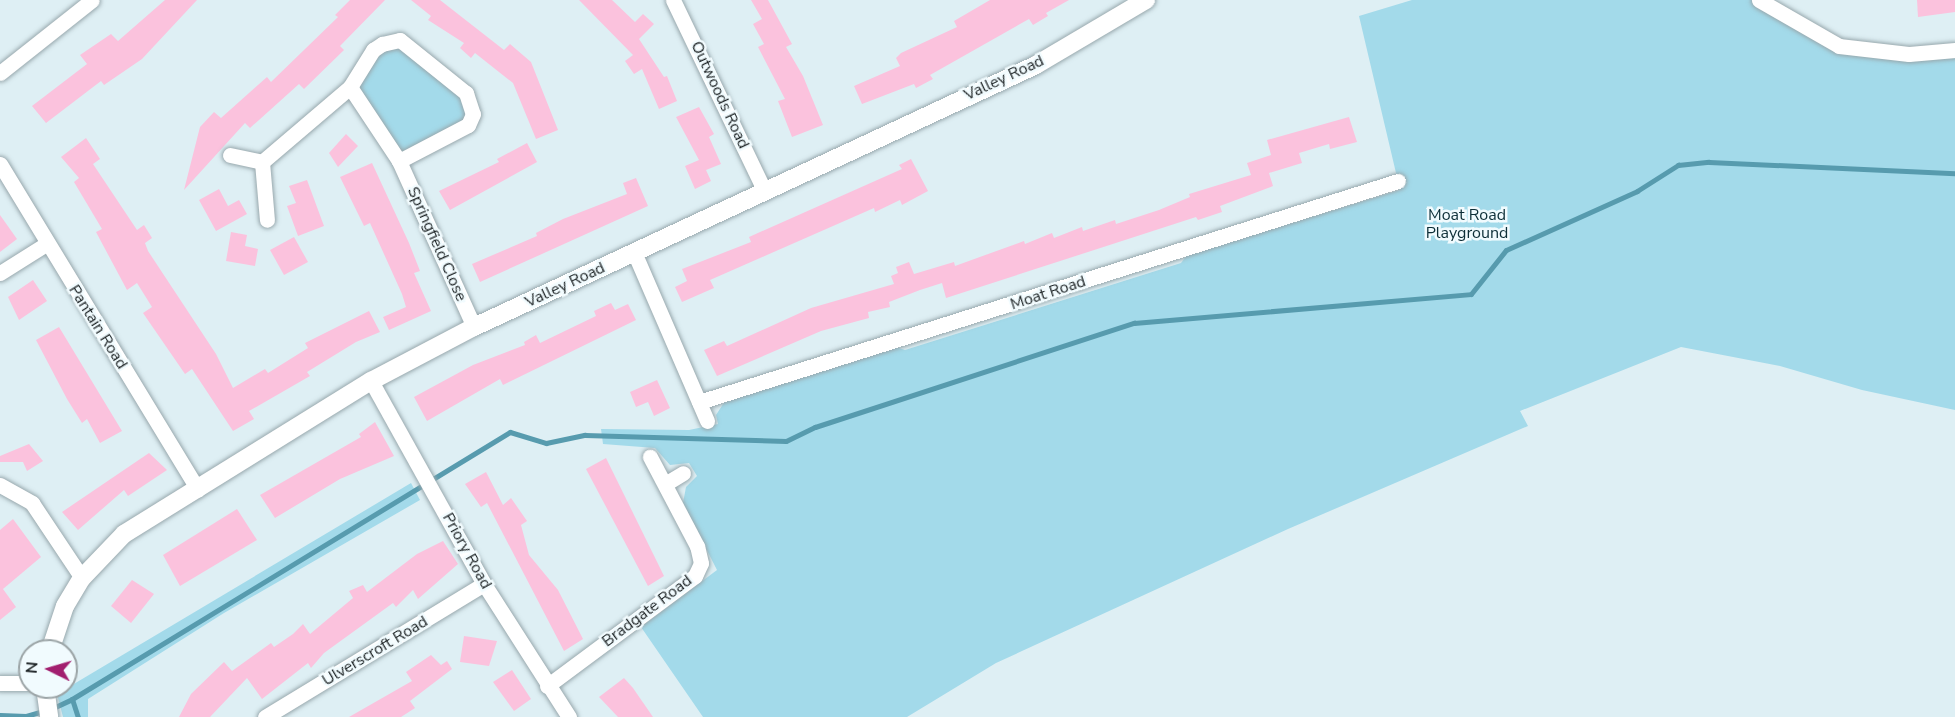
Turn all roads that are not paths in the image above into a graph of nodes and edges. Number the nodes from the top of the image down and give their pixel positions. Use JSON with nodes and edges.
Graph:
{"nodes":[{"id":1,"x":92,"y":0,"type":"edge"},
{"id":2,"x":673,"y":0,"type":"edge"},
{"id":3,"x":1146,"y":0,"type":"edge"},
{"id":4,"x":1759,"y":0,"type":"edge"},
{"id":5,"x":1955,"y":50,"type":"edge"},
{"id":6,"x":0,"y":73,"type":"edge"},
{"id":7,"x":350,"y":87,"type":"junction"},
{"id":8,"x":230,"y":155,"type":"dead end"},
{"id":9,"x":399,"y":161,"type":"junction"},
{"id":10,"x":262,"y":162,"type":"junction"},
{"id":11,"x":0,"y":164,"type":"edge"},
{"id":12,"x":1398,"y":181,"type":"dead end"},
{"id":13,"x":765,"y":192,"type":"junction"},
{"id":14,"x":267,"y":220,"type":"dead end"},
{"id":15,"x":46,"y":244,"type":"junction"},
{"id":16,"x":634,"y":252,"type":"junction"},
{"id":17,"x":0,"y":273,"type":"edge"},
{"id":18,"x":474,"y":327,"type":"junction"},
{"id":19,"x":371,"y":381,"type":"junction"},
{"id":20,"x":699,"y":402,"type":"junction"},
{"id":21,"x":707,"y":421,"type":"dead end"},
{"id":22,"x":650,"y":457,"type":"dead end"},
{"id":23,"x":683,"y":473,"type":"dead end"},
{"id":24,"x":665,"y":484,"type":"junction"},
{"id":25,"x":0,"y":486,"type":"edge"},
{"id":26,"x":198,"y":490,"type":"junction"},
{"id":27,"x":82,"y":578,"type":"junction"},
{"id":28,"x":484,"y":584,"type":"junction"},
{"id":29,"x":54,"y":639,"type":"edge"},
{"id":30,"x":0,"y":683,"type":"edge"},
{"id":31,"x":18,"y":683,"type":"edge"},
{"id":32,"x":547,"y":686,"type":"junction"},
{"id":33,"x":45,"y":699,"type":"edge"},
{"id":34,"x":49,"y":717,"type":"edge"},
{"id":35,"x":265,"y":717,"type":"edge"},
{"id":36,"x":569,"y":717,"type":"edge"}],
"edges":[{"from":1,"to":6,"type":"street"},
{"from":2,"to":13,"type":"street","name":"Outwoods Road"},
{"from":3,"to":13,"type":"street","name":"Valley Road"},
{"from":4,"to":5,"type":"street"},
{"from":7,"to":9,"type":"street","name":"Springfield Close"},
{"from":7,"to":9,"type":"street"},
{"from":7,"to":10,"type":"street"},
{"from":8,"to":10,"type":"street"},
{"from":9,"to":18,"type":"street","name":"Springfield Close"},
{"from":10,"to":14,"type":"street"},
{"from":11,"to":15,"type":"street","name":"Pantain Road"},
{"from":12,"to":20,"type":"street","name":"Moat Road"},
{"from":13,"to":16,"type":"street","name":"Valley Road"},
{"from":15,"to":17,"type":"street"},
{"from":15,"to":26,"type":"street","name":"Pantain Road"},
{"from":16,"to":18,"type":"street","name":"Valley Road"},
{"from":16,"to":20,"type":"street"},
{"from":18,"to":19,"type":"street","name":"Valley Road"},
{"from":19,"to":26,"type":"street","name":"Valley Road"},
{"from":19,"to":28,"type":"street","name":"Priory Road"},
{"from":20,"to":21,"type":"street"},
{"from":22,"to":24,"type":"street","name":"Bradgate Road"},
{"from":23,"to":24,"type":"street"},
{"from":24,"to":32,"type":"street","name":"Bradgate Road"},
{"from":25,"to":27,"type":"street"},
{"from":26,"to":27,"type":"street","name":"Valley Road"},
{"from":27,"to":29,"type":"street","name":"Valley Road"},
{"from":28,"to":32,"type":"street","name":"Priory Road"},
{"from":28,"to":35,"type":"street","name":"Ulverscroft Road"},
{"from":30,"to":31,"type":"street"},
{"from":32,"to":36,"type":"street","name":"Priory Road"},
{"from":33,"to":34,"type":"street"}]}
